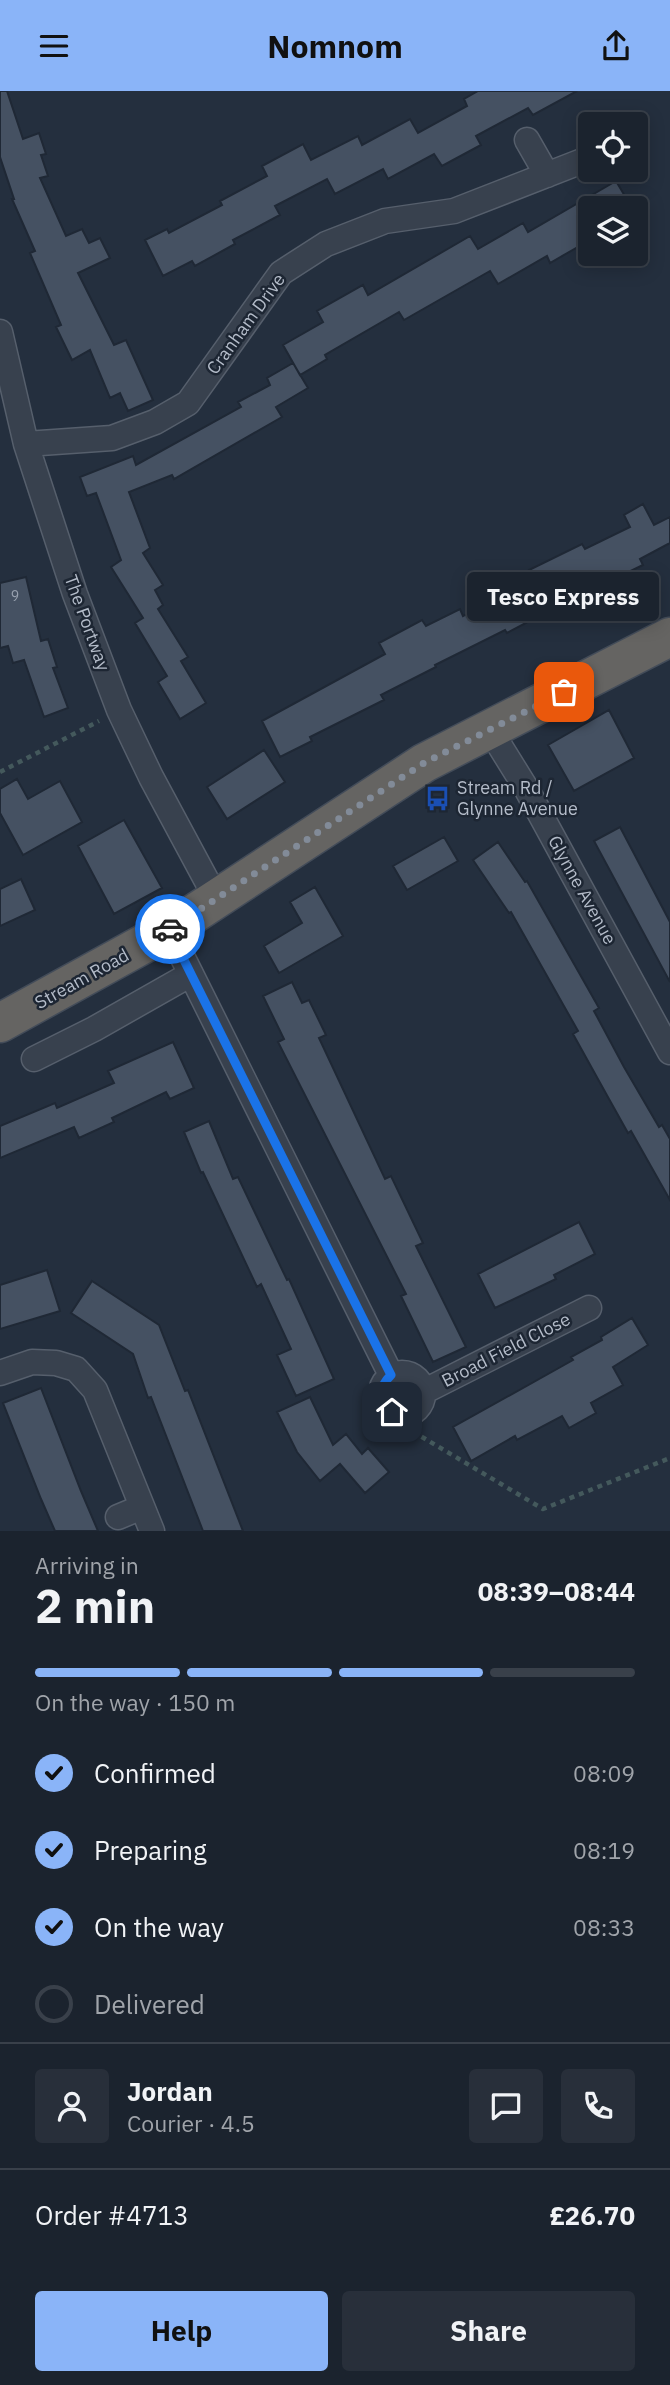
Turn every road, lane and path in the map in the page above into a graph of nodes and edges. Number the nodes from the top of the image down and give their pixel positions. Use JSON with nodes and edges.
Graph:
{"nodes":[{"id":1,"x":527,"y":140,"type":"dead end"},
{"id":2,"x":578,"y":163,"type":"edge"},
{"id":3,"x":547,"y":175,"type":"junction"},
{"id":4,"x":0,"y":332,"type":"edge"},
{"id":5,"x":26,"y":444,"type":"junction"},
{"id":6,"x":670,"y":637,"type":"edge"},
{"id":7,"x":120,"y":710,"type":"junction"},
{"id":8,"x":490,"y":730,"type":"junction"},
{"id":9,"x":0,"y":772,"type":"edge"},
{"id":10,"x":216,"y":898,"type":"junction"},
{"id":11,"x":169,"y":930,"type":"junction"},
{"id":12,"x":191,"y":974,"type":"junction"},
{"id":13,"x":0,"y":1023,"type":"edge"},
{"id":14,"x":670,"y":1052,"type":"edge"},
{"id":15,"x":34,"y":1059,"type":"dead end"},
{"id":16,"x":589,"y":1307,"type":"dead end"},
{"id":17,"x":0,"y":1373,"type":"edge"},
{"id":18,"x":391,"y":1375,"type":"junction"},
{"id":19,"x":423,"y":1392,"type":"junction"},
{"id":20,"x":402,"y":1415,"type":"junction"},
{"id":21,"x":670,"y":1458,"type":"edge"},
{"id":22,"x":142,"y":1507,"type":"junction"},
{"id":23,"x":118,"y":1517,"type":"dead end"},
{"id":24,"x":152,"y":1531,"type":"edge"}],
"edges":[{"from":1,"to":3,"type":"street"},
{"from":2,"to":3,"type":"street","name":"Cranham Drive"},
{"from":3,"to":5,"type":"street","name":"Cranham Drive"},
{"from":4,"to":5,"type":"street","name":"The Portway"},
{"from":5,"to":7,"type":"street","name":"The Portway"},
{"from":6,"to":8,"type":"highway","name":"Stream Road"},
{"from":7,"to":9,"type":"path"},
{"from":7,"to":10,"type":"street","name":"The Portway"},
{"from":8,"to":10,"type":"highway","name":"Stream Road"},
{"from":8,"to":14,"type":"street","name":"Glynne Avenue"},
{"from":10,"to":11,"type":"highway","name":"Stream Road"},
{"from":11,"to":12,"type":"street"},
{"from":11,"to":13,"type":"highway","name":"Stream Road"},
{"from":12,"to":15,"type":"street"},
{"from":12,"to":18,"type":"street"},
{"from":16,"to":19,"type":"street","name":"Broad Field Close"},
{"from":17,"to":22,"type":"street"},
{"from":18,"to":19,"type":"street","name":"Broad Field Close"},
{"from":18,"to":20,"type":"street"},
{"from":19,"to":20,"type":"street","name":"Broad Field Close"},
{"from":20,"to":21,"type":"path"},
{"from":22,"to":23,"type":"street"},
{"from":22,"to":24,"type":"street"}]}
